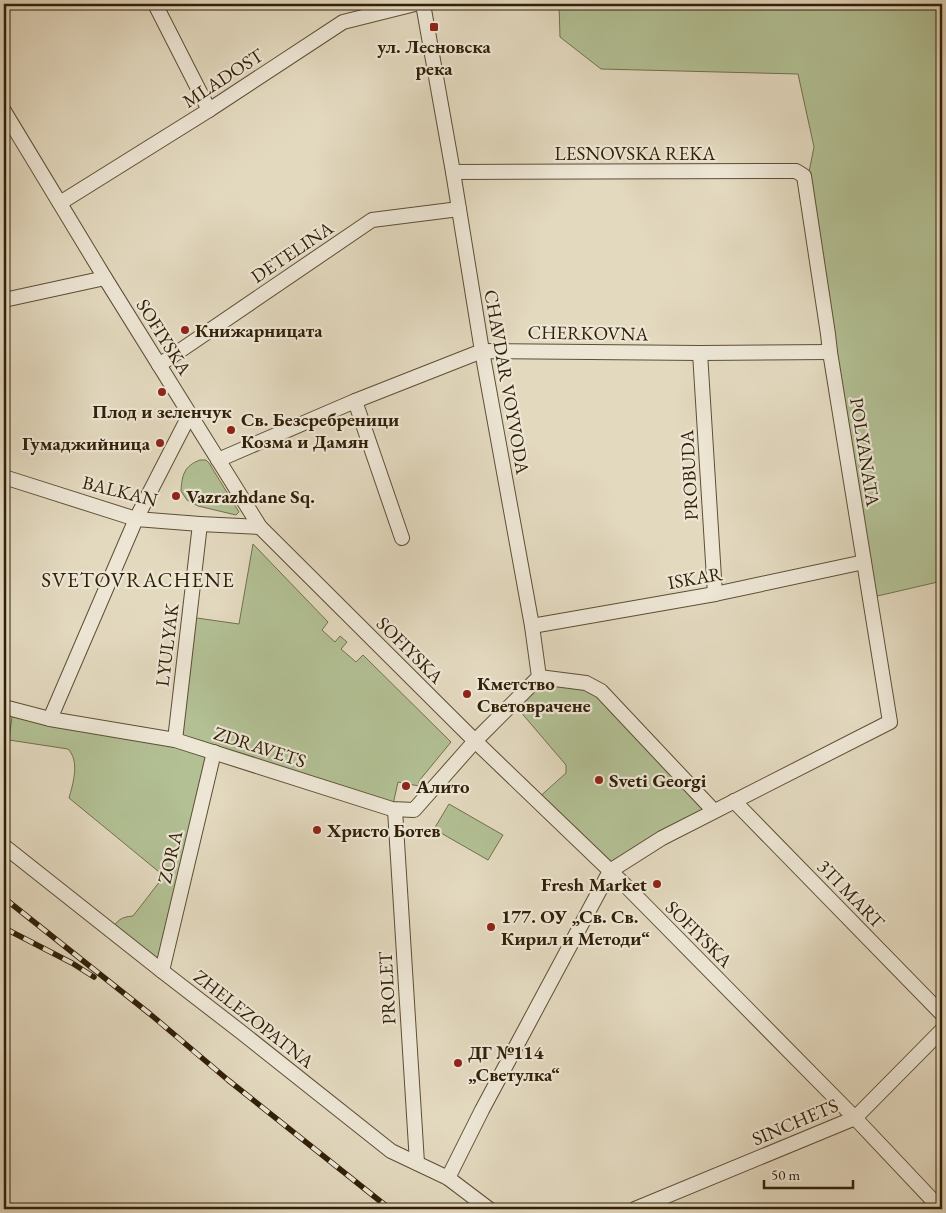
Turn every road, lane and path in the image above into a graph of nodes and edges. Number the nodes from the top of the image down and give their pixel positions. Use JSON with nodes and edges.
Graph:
{"nodes":[{"id":1,"x":155,"y":4,"type":"edge"},
{"id":2,"x":415,"y":4,"type":"edge"},
{"id":3,"x":423,"y":4,"type":"edge"},
{"id":4,"x":209,"y":110,"type":"junction"},
{"id":5,"x":4,"y":111,"type":"edge"},
{"id":6,"x":453,"y":172,"type":"junction"},
{"id":7,"x":806,"y":187,"type":"joint"},
{"id":8,"x":60,"y":203,"type":"junction"},
{"id":9,"x":459,"y":209,"type":"junction"},
{"id":10,"x":105,"y":278,"type":"junction"},
{"id":11,"x":4,"y":300,"type":"edge"},
{"id":12,"x":482,"y":351,"type":"junction"},
{"id":13,"x":830,"y":352,"type":"junction"},
{"id":14,"x":700,"y":353,"type":"junction"},
{"id":15,"x":159,"y":365,"type":"junction"},
{"id":16,"x":355,"y":401,"type":"junction"},
{"id":17,"x":190,"y":414,"type":"junction"},
{"id":18,"x":218,"y":460,"type":"junction"},
{"id":19,"x":4,"y":477,"type":"edge"},
{"id":20,"x":136,"y":518,"type":"junction"},
{"id":21,"x":200,"y":524,"type":"junction"},
{"id":22,"x":260,"y":527,"type":"junction"},
{"id":23,"x":402,"y":538,"type":"dead end"},
{"id":24,"x":864,"y":562,"type":"junction"},
{"id":25,"x":715,"y":594,"type":"junction"},
{"id":26,"x":532,"y":626,"type":"junction"},
{"id":27,"x":538,"y":677,"type":"junction"},
{"id":28,"x":4,"y":707,"type":"edge"},
{"id":29,"x":50,"y":719,"type":"junction"},
{"id":30,"x":175,"y":740,"type":"junction"},
{"id":31,"x":475,"y":741,"type":"junction"},
{"id":32,"x":214,"y":752,"type":"junction"},
{"id":33,"x":734,"y":801,"type":"junction"},
{"id":34,"x":395,"y":810,"type":"junction"},
{"id":35,"x":714,"y":811,"type":"junction"},
{"id":36,"x":4,"y":846,"type":"edge"},
{"id":37,"x":610,"y":871,"type":"junction"},
{"id":38,"x":162,"y":971,"type":"junction"},
{"id":39,"x":942,"y":1014,"type":"edge"},
{"id":40,"x":942,"y":1030,"type":"edge"},
{"id":41,"x":856,"y":1118,"type":"junction"},
{"id":42,"x":417,"y":1164,"type":"junction"},
{"id":43,"x":448,"y":1178,"type":"junction"},
{"id":44,"x":489,"y":1209,"type":"edge"},
{"id":45,"x":635,"y":1209,"type":"edge"},
{"id":46,"x":941,"y":1209,"type":"edge"}],
"edges":[{"from":1,"to":4,"type":"street"},
{"from":2,"to":4,"type":"street","name":"MLADOST"},
{"from":3,"to":6,"type":"street","name":"CHAVDAR VOYVODA"},
{"from":4,"to":8,"type":"street","name":"MLADOST"},
{"from":5,"to":8,"type":"street","name":"SOFIYSKA"},
{"from":6,"to":7,"type":"street","name":"LESNOVSKA REKA"},
{"from":6,"to":9,"type":"street","name":"CHAVDAR VOYVODA"},
{"from":7,"to":13,"type":"street","name":"POLYANATA"},
{"from":8,"to":10,"type":"street","name":"SOFIYSKA"},
{"from":9,"to":12,"type":"street","name":"CHAVDAR VOYVODA"},
{"from":9,"to":15,"type":"street","name":"DETELINA"},
{"from":10,"to":11,"type":"street"},
{"from":10,"to":15,"type":"street","name":"SOFIYSKA"},
{"from":12,"to":14,"type":"street","name":"CHERKOVNA"},
{"from":12,"to":16,"type":"street","name":"CHERKOVNA"},
{"from":12,"to":26,"type":"street","name":"CHAVDAR VOYVODA"},
{"from":13,"to":14,"type":"street","name":"CHERKOVNA"},
{"from":13,"to":24,"type":"street","name":"POLYANATA"},
{"from":14,"to":25,"type":"street","name":"PROBUDA"},
{"from":15,"to":17,"type":"street","name":"SOFIYSKA"},
{"from":16,"to":18,"type":"street","name":"CHERKOVNA"},
{"from":16,"to":23,"type":"street"},
{"from":17,"to":18,"type":"street","name":"SOFIYSKA"},
{"from":17,"to":20,"type":"street"},
{"from":18,"to":22,"type":"street","name":"SOFIYSKA"},
{"from":19,"to":20,"type":"street","name":"BALKAN"},
{"from":20,"to":21,"type":"street","name":"BALKAN"},
{"from":20,"to":29,"type":"street"},
{"from":21,"to":22,"type":"street","name":"BALKAN"},
{"from":21,"to":30,"type":"street","name":"LYULYAK"},
{"from":22,"to":31,"type":"street","name":"SOFIYSKA"},
{"from":24,"to":25,"type":"street","name":"ISKAR"},
{"from":24,"to":33,"type":"street","name":"POLYANATA"},
{"from":25,"to":26,"type":"street","name":"ISKAR"},
{"from":26,"to":27,"type":"street","name":"CHAVDAR VOYVODA"},
{"from":27,"to":31,"type":"street"},
{"from":27,"to":35,"type":"street"},
{"from":28,"to":29,"type":"street","name":"ZDRAVETS"},
{"from":29,"to":30,"type":"street","name":"ZDRAVETS"},
{"from":30,"to":32,"type":"street","name":"ZDRAVETS"},
{"from":31,"to":34,"type":"street","name":"ZDRAVETS"},
{"from":31,"to":37,"type":"street","name":"SOFIYSKA"},
{"from":32,"to":34,"type":"street","name":"ZDRAVETS"},
{"from":32,"to":38,"type":"street","name":"ZORA"},
{"from":33,"to":35,"type":"street"},
{"from":33,"to":39,"type":"street","name":"3TI MART"},
{"from":34,"to":42,"type":"street","name":"PROLET"},
{"from":35,"to":37,"type":"street"},
{"from":36,"to":38,"type":"street","name":"ZHELEZOPATNA"},
{"from":37,"to":41,"type":"street","name":"SOFIYSKA"},
{"from":37,"to":43,"type":"street"},
{"from":38,"to":42,"type":"street","name":"ZHELEZOPATNA"},
{"from":40,"to":41,"type":"street","name":"SINCHETS"},
{"from":41,"to":45,"type":"street","name":"SINCHETS"},
{"from":41,"to":46,"type":"street","name":"SOFIYSKA"},
{"from":42,"to":43,"type":"street","name":"ZHELEZOPATNA"},
{"from":43,"to":44,"type":"street","name":"ZHELEZOPATNA"}]}
